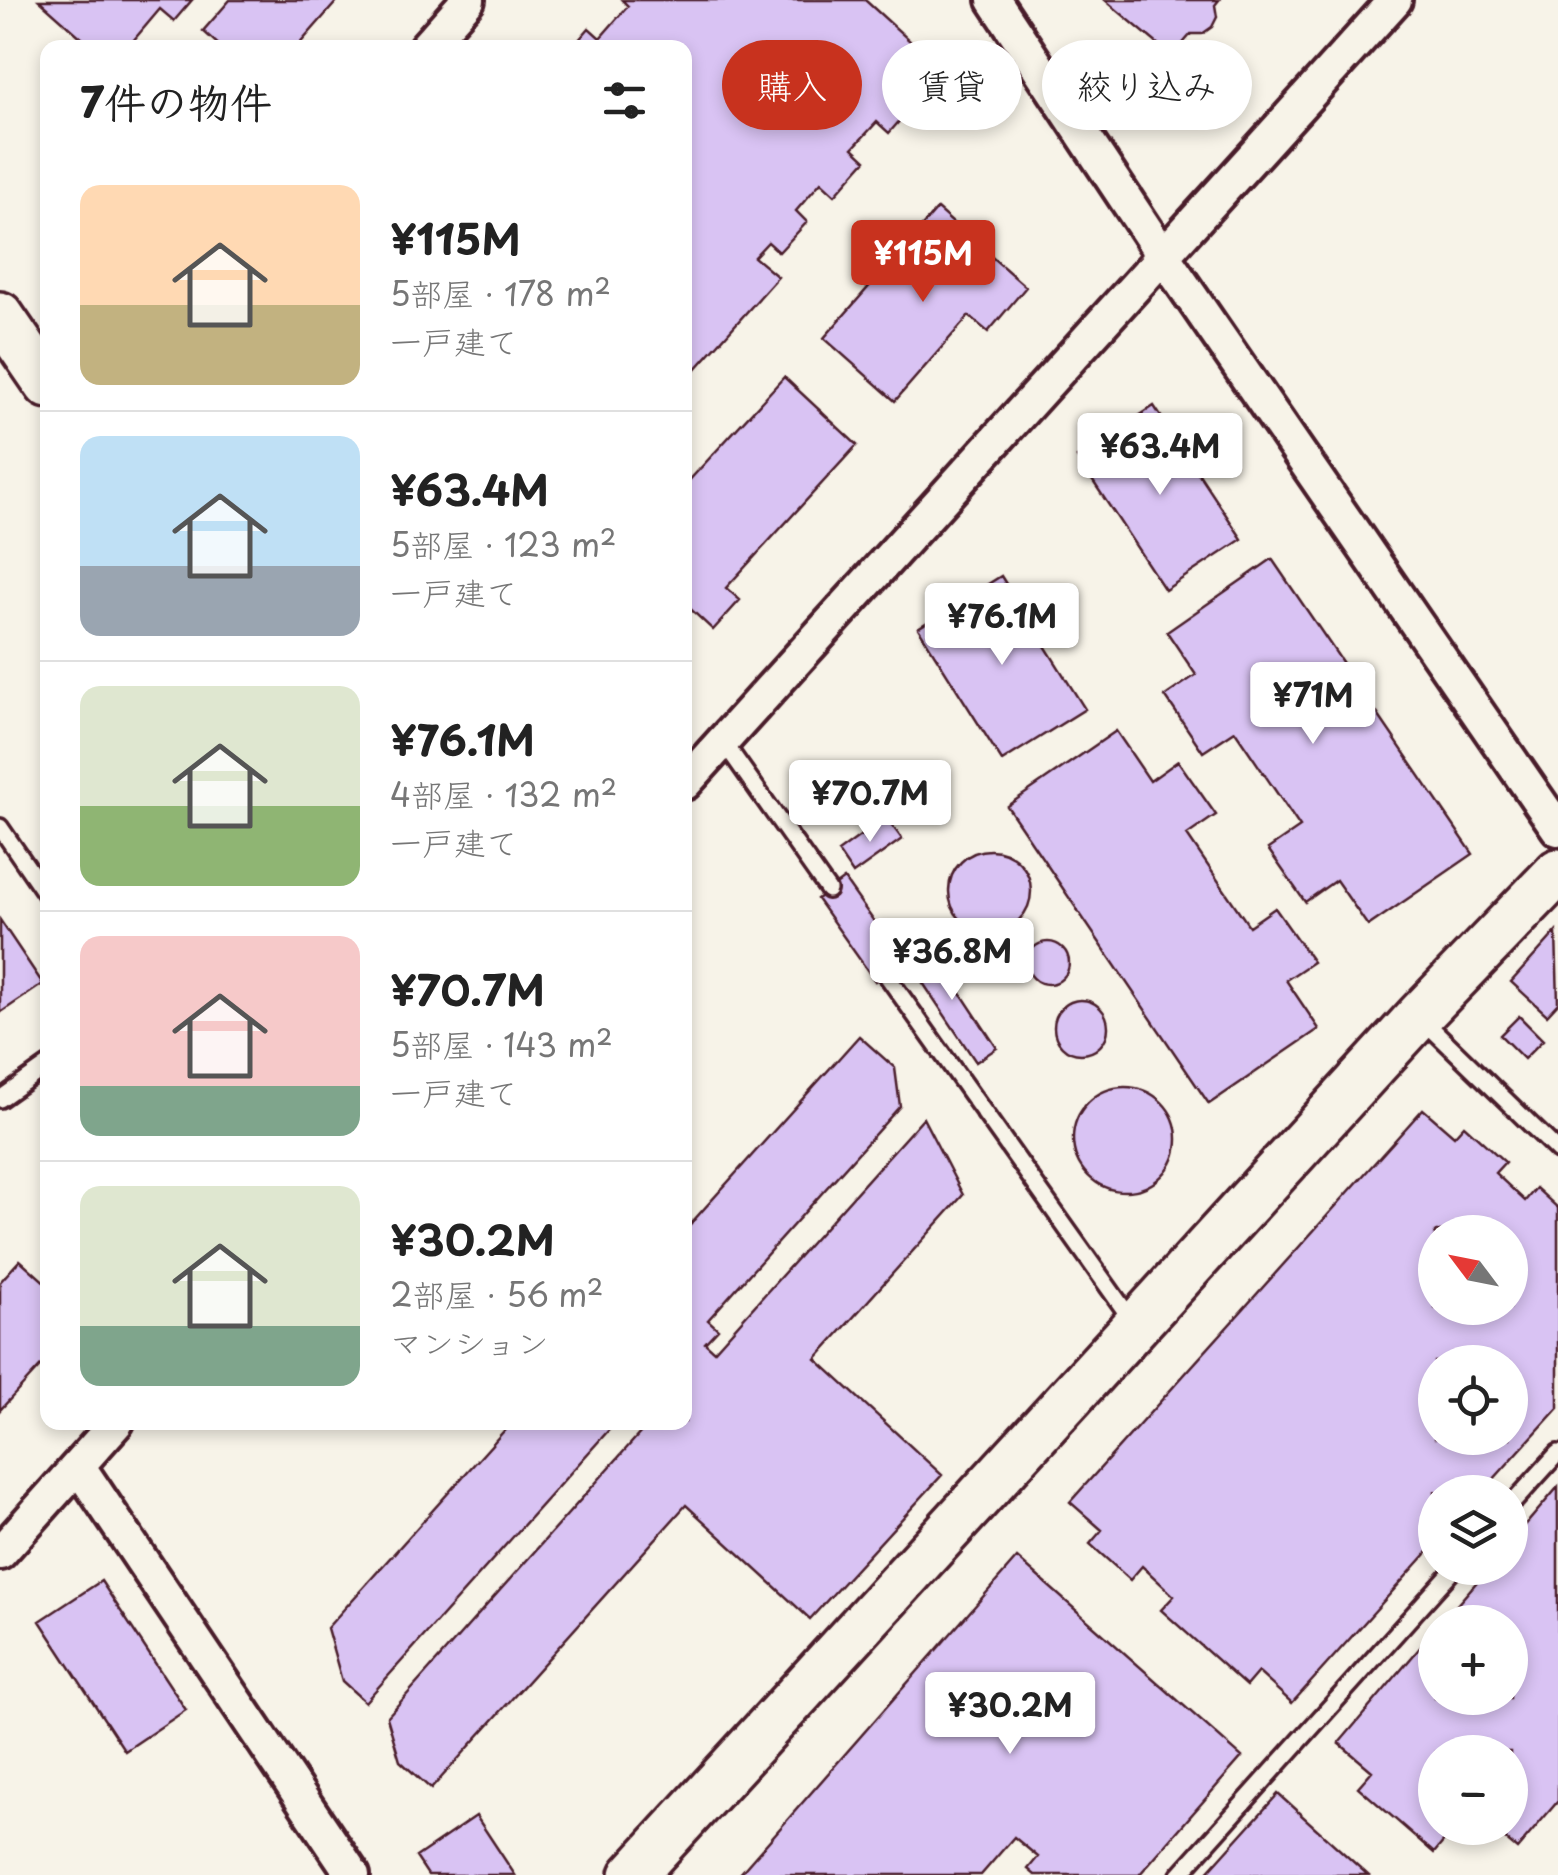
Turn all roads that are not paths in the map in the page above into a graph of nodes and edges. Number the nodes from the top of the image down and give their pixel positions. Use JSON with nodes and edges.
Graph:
{"nodes":[{"id":1,"x":468,"y":0,"type":"edge"},
{"id":2,"x":994,"y":0,"type":"edge"},
{"id":3,"x":1396,"y":0,"type":"edge"},
{"id":4,"x":431,"y":40,"type":"edge"},
{"id":5,"x":1164,"y":256,"type":"junction"},
{"id":6,"x":0,"y":315,"type":"edge"},
{"id":7,"x":40,"y":373,"type":"edge"},
{"id":8,"x":722,"y":742,"type":"junction"},
{"id":9,"x":692,"y":774,"type":"edge"},
{"id":10,"x":0,"y":827,"type":"edge"},
{"id":11,"x":1558,"y":829,"type":"edge"},
{"id":12,"x":1558,"y":872,"type":"edge"},
{"id":13,"x":40,"y":885,"type":"edge"},
{"id":14,"x":828,"y":890,"type":"dead end"},
{"id":15,"x":885,"y":973,"type":"dead end"},
{"id":16,"x":1419,"y":1016,"type":"junction"},
{"id":17,"x":40,"y":1071,"type":"edge"},
{"id":18,"x":0,"y":1099,"type":"edge"},
{"id":19,"x":1558,"y":1152,"type":"edge"},
{"id":20,"x":1136,"y":1326,"type":"junction"},
{"id":21,"x":110,"y":1430,"type":"edge"},
{"id":22,"x":1558,"y":1453,"type":"edge"},
{"id":23,"x":79,"y":1467,"type":"junction"},
{"id":24,"x":1528,"y":1486,"type":"edge"},
{"id":25,"x":0,"y":1553,"type":"edge"},
{"id":26,"x":1440,"y":1585,"type":"edge"},
{"id":27,"x":353,"y":1875,"type":"edge"},
{"id":28,"x":633,"y":1875,"type":"edge"},
{"id":29,"x":1179,"y":1875,"type":"edge"}],
"edges":[{"from":1,"to":4,"type":"street"},
{"from":2,"to":5,"type":"street"},
{"from":3,"to":5,"type":"street"},
{"from":5,"to":8,"type":"street"},
{"from":5,"to":11,"type":"street"},
{"from":6,"to":7,"type":"street"},
{"from":8,"to":9,"type":"street"},
{"from":8,"to":14,"type":"lane"},
{"from":10,"to":13,"type":"lane"},
{"from":12,"to":16,"type":"street"},
{"from":15,"to":20,"type":"lane"},
{"from":16,"to":19,"type":"lane"},
{"from":16,"to":20,"type":"street"},
{"from":17,"to":18,"type":"lane"},
{"from":20,"to":28,"type":"street"},
{"from":21,"to":23,"type":"street"},
{"from":22,"to":24,"type":"lane"},
{"from":23,"to":25,"type":"street"},
{"from":23,"to":27,"type":"street"},
{"from":26,"to":29,"type":"lane"}]}
